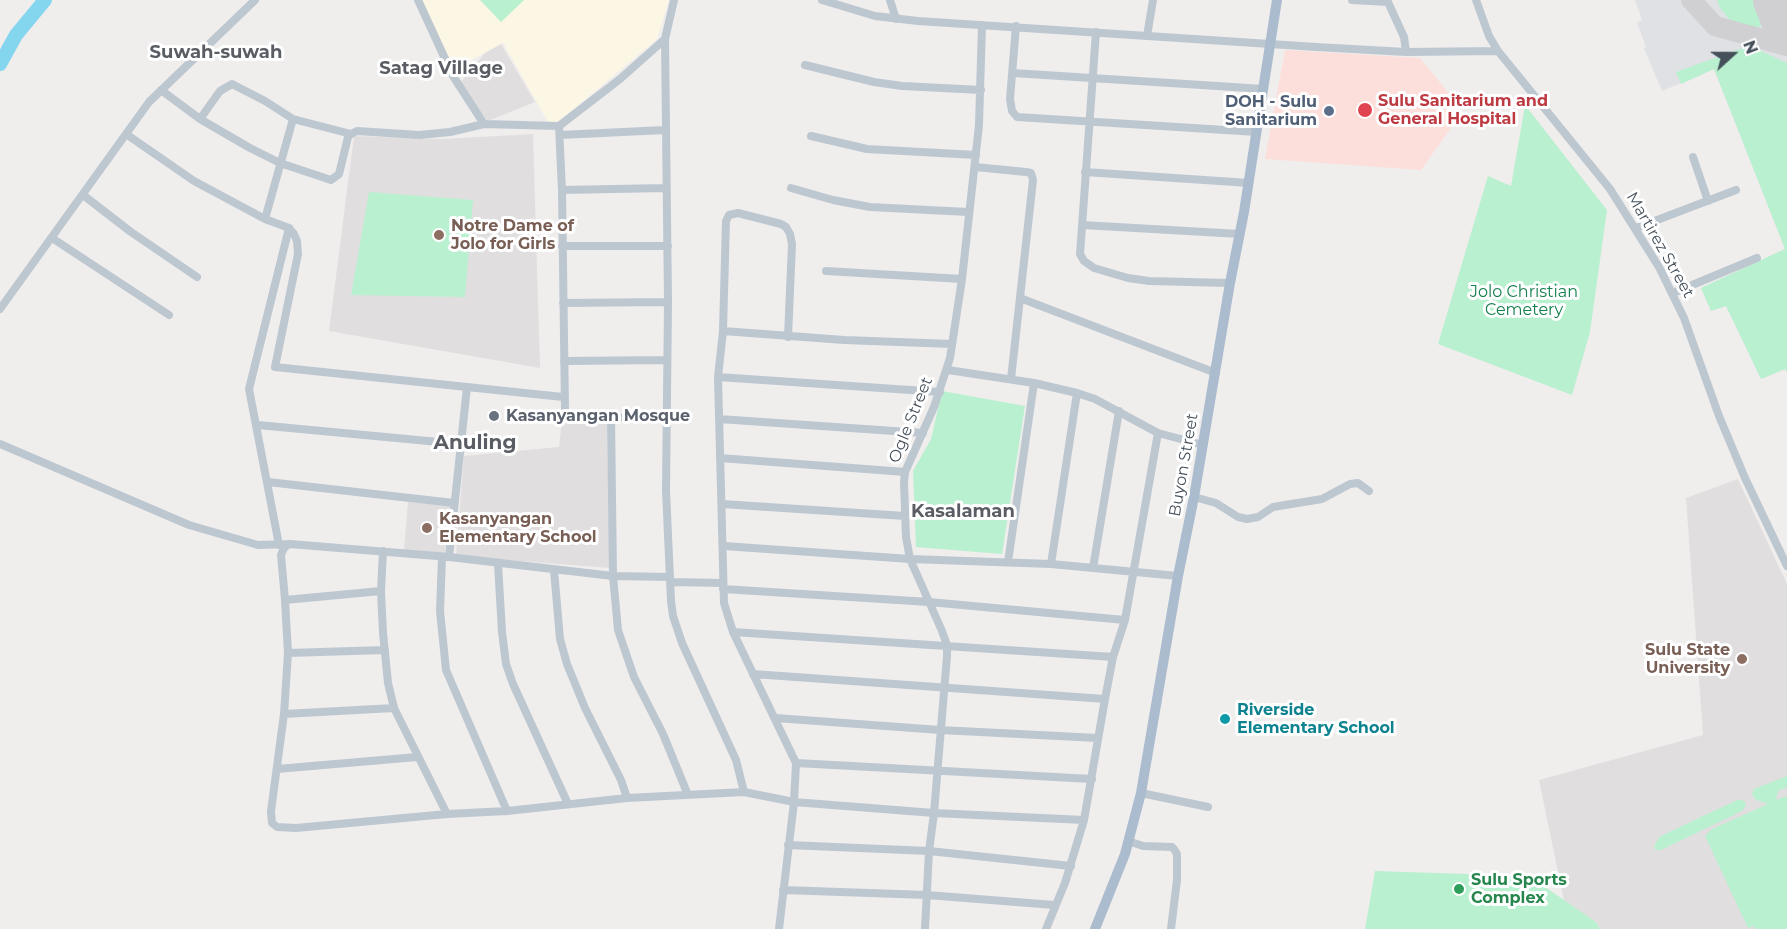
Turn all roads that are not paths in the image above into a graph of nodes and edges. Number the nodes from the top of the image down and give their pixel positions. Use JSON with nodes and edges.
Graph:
{"nodes":[{"id":1,"x":255,"y":0,"type":"edge"},
{"id":2,"x":418,"y":0,"type":"edge"},
{"id":3,"x":674,"y":0,"type":"edge"},
{"id":4,"x":822,"y":0,"type":"edge"},
{"id":5,"x":890,"y":0,"type":"edge"},
{"id":6,"x":1153,"y":0,"type":"edge"},
{"id":7,"x":1277,"y":0,"type":"edge"},
{"id":8,"x":1352,"y":0,"type":"edge"},
{"id":9,"x":1476,"y":0,"type":"edge"},
{"id":10,"x":1388,"y":1,"type":"edge"},
{"id":11,"x":896,"y":19,"type":"junction"},
{"id":12,"x":982,"y":25,"type":"junction"},
{"id":13,"x":1016,"y":26,"type":"junction"},
{"id":14,"x":1096,"y":32,"type":"junction"},
{"id":15,"x":1147,"y":36,"type":"junction"},
{"id":16,"x":665,"y":39,"type":"junction"},
{"id":17,"x":1271,"y":44,"type":"junction"},
{"id":18,"x":1498,"y":51,"type":"junction"},
{"id":19,"x":1406,"y":52,"type":"junction"},
{"id":20,"x":805,"y":65,"type":"dead end"},
{"id":21,"x":1012,"y":73,"type":"junction"},
{"id":22,"x":1092,"y":78,"type":"junction"},
{"id":23,"x":1264,"y":89,"type":"junction"},
{"id":24,"x":161,"y":90,"type":"junction"},
{"id":25,"x":981,"y":90,"type":"junction"},
{"id":26,"x":200,"y":119,"type":"junction"},
{"id":27,"x":294,"y":119,"type":"junction"},
{"id":28,"x":1089,"y":122,"type":"junction"},
{"id":29,"x":484,"y":124,"type":"junction"},
{"id":30,"x":560,"y":130,"type":"junction"},
{"id":31,"x":665,"y":130,"type":"junction"},
{"id":32,"x":1257,"y":132,"type":"junction"},
{"id":33,"x":126,"y":134,"type":"junction"},
{"id":34,"x":351,"y":134,"type":"junction"},
{"id":35,"x":811,"y":136,"type":"dead end"},
{"id":36,"x":976,"y":155,"type":"junction"},
{"id":37,"x":1693,"y":157,"type":"dead end"},
{"id":38,"x":280,"y":164,"type":"junction"},
{"id":39,"x":975,"y":167,"type":"junction"},
{"id":40,"x":1085,"y":172,"type":"junction"},
{"id":41,"x":1249,"y":183,"type":"junction"},
{"id":42,"x":665,"y":188,"type":"junction"},
{"id":43,"x":791,"y":188,"type":"dead end"},
{"id":44,"x":562,"y":190,"type":"junction"},
{"id":45,"x":1736,"y":190,"type":"dead end"},
{"id":46,"x":83,"y":195,"type":"junction"},
{"id":47,"x":1708,"y":201,"type":"junction"},
{"id":48,"x":969,"y":212,"type":"junction"},
{"id":49,"x":265,"y":219,"type":"junction"},
{"id":50,"x":1082,"y":225,"type":"junction"},
{"id":51,"x":289,"y":228,"type":"junction"},
{"id":52,"x":1636,"y":228,"type":"junction"},
{"id":53,"x":1240,"y":234,"type":"junction"},
{"id":54,"x":52,"y":238,"type":"junction"},
{"id":55,"x":562,"y":246,"type":"junction"},
{"id":56,"x":668,"y":246,"type":"junction"},
{"id":57,"x":1757,"y":258,"type":"dead end"},
{"id":58,"x":826,"y":271,"type":"dead end"},
{"id":59,"x":196,"y":277,"type":"dead end"},
{"id":60,"x":962,"y":279,"type":"junction"},
{"id":61,"x":1230,"y":283,"type":"junction"},
{"id":62,"x":1673,"y":293,"type":"junction"},
{"id":63,"x":1020,"y":298,"type":"junction"},
{"id":64,"x":668,"y":302,"type":"junction"},
{"id":65,"x":563,"y":303,"type":"junction"},
{"id":66,"x":0,"y":309,"type":"edge"},
{"id":67,"x":169,"y":315,"type":"dead end"},
{"id":68,"x":723,"y":331,"type":"junction"},
{"id":69,"x":788,"y":337,"type":"junction"},
{"id":70,"x":952,"y":344,"type":"junction"},
{"id":71,"x":668,"y":360,"type":"junction"},
{"id":72,"x":564,"y":361,"type":"junction"},
{"id":73,"x":948,"y":370,"type":"junction"},
{"id":74,"x":1216,"y":374,"type":"junction"},
{"id":75,"x":718,"y":377,"type":"junction"},
{"id":76,"x":1011,"y":379,"type":"junction"},
{"id":77,"x":1034,"y":383,"type":"junction"},
{"id":78,"x":467,"y":387,"type":"junction"},
{"id":79,"x":940,"y":392,"type":"junction"},
{"id":80,"x":1077,"y":393,"type":"junction"},
{"id":81,"x":563,"y":397,"type":"junction"},
{"id":82,"x":1119,"y":411,"type":"junction"},
{"id":83,"x":611,"y":417,"type":"junction"},
{"id":84,"x":668,"y":418,"type":"junction"},
{"id":85,"x":719,"y":419,"type":"junction"},
{"id":86,"x":258,"y":425,"type":"junction"},
{"id":87,"x":923,"y":433,"type":"junction"},
{"id":88,"x":1158,"y":433,"type":"junction"},
{"id":89,"x":0,"y":444,"type":"edge"},
{"id":90,"x":460,"y":444,"type":"junction"},
{"id":91,"x":1203,"y":445,"type":"junction"},
{"id":92,"x":720,"y":458,"type":"junction"},
{"id":93,"x":905,"y":472,"type":"junction"},
{"id":94,"x":268,"y":482,"type":"junction"},
{"id":95,"x":1369,"y":491,"type":"dead end"},
{"id":96,"x":1194,"y":497,"type":"junction"},
{"id":97,"x":454,"y":503,"type":"junction"},
{"id":98,"x":723,"y":504,"type":"junction"},
{"id":99,"x":905,"y":516,"type":"junction"},
{"id":100,"x":290,"y":544,"type":"junction"},
{"id":101,"x":279,"y":545,"type":"junction"},
{"id":102,"x":724,"y":546,"type":"junction"},
{"id":103,"x":383,"y":551,"type":"junction"},
{"id":104,"x":445,"y":557,"type":"junction"},
{"id":105,"x":910,"y":559,"type":"junction"},
{"id":106,"x":1008,"y":562,"type":"junction"},
{"id":107,"x":498,"y":564,"type":"junction"},
{"id":108,"x":1051,"y":564,"type":"junction"},
{"id":109,"x":1787,"y":566,"type":"edge"},
{"id":110,"x":1093,"y":568,"type":"junction"},
{"id":111,"x":554,"y":570,"type":"junction"},
{"id":112,"x":1133,"y":571,"type":"junction"},
{"id":113,"x":613,"y":576,"type":"junction"},
{"id":114,"x":1178,"y":576,"type":"junction"},
{"id":115,"x":670,"y":580,"type":"junction"},
{"id":116,"x":723,"y":586,"type":"junction"},
{"id":117,"x":381,"y":591,"type":"junction"},
{"id":118,"x":285,"y":600,"type":"junction"},
{"id":119,"x":929,"y":602,"type":"junction"},
{"id":120,"x":1125,"y":620,"type":"junction"},
{"id":121,"x":733,"y":632,"type":"junction"},
{"id":122,"x":947,"y":645,"type":"junction"},
{"id":123,"x":384,"y":650,"type":"junction"},
{"id":124,"x":288,"y":653,"type":"junction"},
{"id":125,"x":1113,"y":657,"type":"junction"},
{"id":126,"x":753,"y":674,"type":"junction"},
{"id":127,"x":944,"y":689,"type":"junction"},
{"id":128,"x":1105,"y":699,"type":"junction"},
{"id":129,"x":394,"y":708,"type":"junction"},
{"id":130,"x":284,"y":714,"type":"junction"},
{"id":131,"x":776,"y":718,"type":"junction"},
{"id":132,"x":940,"y":730,"type":"junction"},
{"id":133,"x":1098,"y":738,"type":"junction"},
{"id":134,"x":417,"y":757,"type":"junction"},
{"id":135,"x":796,"y":763,"type":"junction"},
{"id":136,"x":277,"y":769,"type":"junction"},
{"id":137,"x":937,"y":772,"type":"junction"},
{"id":138,"x":1092,"y":779,"type":"junction"},
{"id":139,"x":744,"y":792,"type":"junction"},
{"id":140,"x":1141,"y":793,"type":"junction"},
{"id":141,"x":688,"y":795,"type":"junction"},
{"id":142,"x":627,"y":798,"type":"junction"},
{"id":143,"x":794,"y":802,"type":"junction"},
{"id":144,"x":568,"y":804,"type":"junction"},
{"id":145,"x":1208,"y":807,"type":"dead end"},
{"id":146,"x":507,"y":811,"type":"junction"},
{"id":147,"x":934,"y":813,"type":"junction"},
{"id":148,"x":447,"y":814,"type":"junction"},
{"id":149,"x":1084,"y":820,"type":"junction"},
{"id":150,"x":1128,"y":841,"type":"junction"},
{"id":151,"x":788,"y":845,"type":"junction"},
{"id":152,"x":929,"y":851,"type":"junction"},
{"id":153,"x":1071,"y":866,"type":"junction"},
{"id":154,"x":783,"y":890,"type":"junction"},
{"id":155,"x":927,"y":895,"type":"junction"},
{"id":156,"x":1054,"y":906,"type":"junction"},
{"id":157,"x":779,"y":929,"type":"edge"},
{"id":158,"x":925,"y":929,"type":"edge"},
{"id":159,"x":1046,"y":929,"type":"edge"},
{"id":160,"x":1095,"y":929,"type":"edge"},
{"id":161,"x":1171,"y":929,"type":"edge"}],
"edges":[{"from":1,"to":24,"type":"street"},
{"from":2,"to":29,"type":"street"},
{"from":3,"to":16,"type":"street"},
{"from":4,"to":11,"type":"street"},
{"from":5,"to":11,"type":"street"},
{"from":6,"to":15,"type":"street"},
{"from":7,"to":17,"type":"main road","name":"Buyon Street"},
{"from":8,"to":10,"type":"street"},
{"from":9,"to":18,"type":"street","name":"Martirez Street"},
{"from":10,"to":19,"type":"street"},
{"from":11,"to":12,"type":"street"},
{"from":12,"to":13,"type":"street"},
{"from":12,"to":25,"type":"street","name":"Ogle Street"},
{"from":13,"to":14,"type":"street"},
{"from":13,"to":21,"type":"street"},
{"from":14,"to":15,"type":"street"},
{"from":14,"to":22,"type":"street"},
{"from":15,"to":17,"type":"street"},
{"from":16,"to":30,"type":"street"},
{"from":16,"to":31,"type":"street"},
{"from":17,"to":19,"type":"street"},
{"from":17,"to":23,"type":"main road","name":"Buyon Street"},
{"from":18,"to":19,"type":"street"},
{"from":18,"to":52,"type":"street","name":"Martirez Street"},
{"from":20,"to":25,"type":"street"},
{"from":21,"to":22,"type":"street"},
{"from":21,"to":28,"type":"street"},
{"from":22,"to":23,"type":"street"},
{"from":22,"to":28,"type":"street"},
{"from":23,"to":32,"type":"main road","name":"Buyon Street"},
{"from":24,"to":26,"type":"street"},
{"from":24,"to":33,"type":"street"},
{"from":25,"to":36,"type":"street","name":"Ogle Street"},
{"from":26,"to":27,"type":"street"},
{"from":26,"to":38,"type":"street"},
{"from":27,"to":34,"type":"street"},
{"from":27,"to":38,"type":"street"},
{"from":28,"to":32,"type":"street"},
{"from":28,"to":40,"type":"street"},
{"from":29,"to":30,"type":"street"},
{"from":29,"to":34,"type":"street"},
{"from":30,"to":31,"type":"street"},
{"from":30,"to":44,"type":"street"},
{"from":31,"to":42,"type":"street"},
{"from":32,"to":41,"type":"main road","name":"Buyon Street"},
{"from":33,"to":46,"type":"street"},
{"from":33,"to":49,"type":"street"},
{"from":34,"to":38,"type":"street"},
{"from":35,"to":36,"type":"street"},
{"from":36,"to":39,"type":"street","name":"Ogle Street"},
{"from":37,"to":47,"type":"street"},
{"from":38,"to":49,"type":"street"},
{"from":39,"to":48,"type":"street","name":"Ogle Street"},
{"from":39,"to":63,"type":"street"},
{"from":40,"to":41,"type":"street"},
{"from":40,"to":50,"type":"street"},
{"from":41,"to":53,"type":"main road","name":"Buyon Street"},
{"from":42,"to":44,"type":"street"},
{"from":42,"to":56,"type":"street"},
{"from":43,"to":48,"type":"street"},
{"from":44,"to":55,"type":"street"},
{"from":45,"to":47,"type":"street"},
{"from":46,"to":54,"type":"street"},
{"from":46,"to":59,"type":"street"},
{"from":47,"to":52,"type":"street"},
{"from":48,"to":60,"type":"street","name":"Ogle Street"},
{"from":49,"to":51,"type":"street"},
{"from":50,"to":53,"type":"street"},
{"from":50,"to":61,"type":"street"},
{"from":51,"to":78,"type":"street"},
{"from":51,"to":86,"type":"street"},
{"from":52,"to":62,"type":"street","name":"Martirez Street"},
{"from":53,"to":61,"type":"main road","name":"Buyon Street"},
{"from":54,"to":66,"type":"street"},
{"from":54,"to":67,"type":"street"},
{"from":55,"to":56,"type":"street"},
{"from":55,"to":65,"type":"street"},
{"from":56,"to":64,"type":"street"},
{"from":57,"to":62,"type":"street"},
{"from":58,"to":60,"type":"street"},
{"from":60,"to":70,"type":"street","name":"Ogle Street"},
{"from":61,"to":74,"type":"main road","name":"Buyon Street"},
{"from":62,"to":109,"type":"street","name":"Martirez Street"},
{"from":63,"to":74,"type":"street"},
{"from":63,"to":76,"type":"street"},
{"from":64,"to":65,"type":"street"},
{"from":64,"to":71,"type":"street"},
{"from":65,"to":72,"type":"street"},
{"from":68,"to":69,"type":"street"},
{"from":68,"to":69,"type":"street"},
{"from":68,"to":75,"type":"street"},
{"from":69,"to":70,"type":"street"},
{"from":70,"to":73,"type":"street","name":"Ogle Street"},
{"from":71,"to":72,"type":"street"},
{"from":71,"to":84,"type":"street"},
{"from":72,"to":81,"type":"street"},
{"from":73,"to":76,"type":"street"},
{"from":73,"to":79,"type":"street","name":"Ogle Street"},
{"from":74,"to":91,"type":"main road","name":"Buyon Street"},
{"from":75,"to":79,"type":"street"},
{"from":75,"to":85,"type":"street"},
{"from":76,"to":77,"type":"street"},
{"from":77,"to":80,"type":"street"},
{"from":77,"to":106,"type":"street"},
{"from":78,"to":81,"type":"street"},
{"from":78,"to":90,"type":"street"},
{"from":79,"to":87,"type":"street","name":"Ogle Street"},
{"from":80,"to":82,"type":"street"},
{"from":80,"to":108,"type":"street"},
{"from":81,"to":83,"type":"street"},
{"from":82,"to":88,"type":"street"},
{"from":82,"to":110,"type":"street"},
{"from":83,"to":84,"type":"street"},
{"from":83,"to":113,"type":"street"},
{"from":84,"to":115,"type":"street"},
{"from":85,"to":87,"type":"street"},
{"from":85,"to":92,"type":"street"},
{"from":86,"to":90,"type":"street"},
{"from":86,"to":94,"type":"street"},
{"from":87,"to":93,"type":"street","name":"Ogle Street"},
{"from":88,"to":91,"type":"street"},
{"from":88,"to":112,"type":"street"},
{"from":89,"to":101,"type":"street"},
{"from":90,"to":97,"type":"street"},
{"from":91,"to":96,"type":"main road","name":"Buyon Street"},
{"from":92,"to":93,"type":"street"},
{"from":92,"to":98,"type":"street"},
{"from":93,"to":99,"type":"street","name":"Ogle Street"},
{"from":94,"to":97,"type":"street"},
{"from":94,"to":101,"type":"street"},
{"from":95,"to":96,"type":"street"},
{"from":96,"to":114,"type":"main road","name":"Buyon Street"},
{"from":97,"to":104,"type":"street"},
{"from":98,"to":99,"type":"street"},
{"from":98,"to":102,"type":"street"},
{"from":99,"to":105,"type":"street","name":"Ogle Street"},
{"from":100,"to":101,"type":"street"},
{"from":100,"to":103,"type":"street"},
{"from":100,"to":118,"type":"street"},
{"from":102,"to":105,"type":"street"},
{"from":102,"to":116,"type":"street"},
{"from":103,"to":104,"type":"street"},
{"from":103,"to":117,"type":"street"},
{"from":104,"to":107,"type":"street"},
{"from":104,"to":146,"type":"street"},
{"from":105,"to":106,"type":"street"},
{"from":105,"to":119,"type":"street","name":"Ogle Street"},
{"from":106,"to":108,"type":"street"},
{"from":107,"to":111,"type":"street"},
{"from":107,"to":144,"type":"street"},
{"from":108,"to":110,"type":"street"},
{"from":110,"to":112,"type":"street"},
{"from":111,"to":113,"type":"street"},
{"from":111,"to":142,"type":"street"},
{"from":112,"to":114,"type":"street"},
{"from":112,"to":120,"type":"street"},
{"from":113,"to":115,"type":"street"},
{"from":113,"to":141,"type":"street"},
{"from":114,"to":140,"type":"main road","name":"Buyon Street"},
{"from":115,"to":116,"type":"street"},
{"from":115,"to":139,"type":"street"},
{"from":116,"to":119,"type":"street"},
{"from":116,"to":121,"type":"street"},
{"from":117,"to":118,"type":"street"},
{"from":117,"to":123,"type":"street"},
{"from":118,"to":124,"type":"street"},
{"from":119,"to":120,"type":"street"},
{"from":119,"to":122,"type":"street","name":"Ogle Street"},
{"from":120,"to":125,"type":"street"},
{"from":121,"to":122,"type":"street"},
{"from":121,"to":126,"type":"street"},
{"from":122,"to":125,"type":"street"},
{"from":122,"to":127,"type":"street","name":"Ogle Street"},
{"from":123,"to":124,"type":"street"},
{"from":123,"to":129,"type":"street"},
{"from":124,"to":130,"type":"street"},
{"from":125,"to":128,"type":"street"},
{"from":126,"to":127,"type":"street"},
{"from":126,"to":131,"type":"street"},
{"from":127,"to":128,"type":"street"},
{"from":127,"to":132,"type":"street","name":"Ogle Street"},
{"from":128,"to":133,"type":"street"},
{"from":129,"to":130,"type":"street"},
{"from":129,"to":134,"type":"street"},
{"from":130,"to":136,"type":"street"},
{"from":131,"to":132,"type":"street"},
{"from":131,"to":135,"type":"street"},
{"from":132,"to":133,"type":"street"},
{"from":132,"to":137,"type":"street","name":"Ogle Street"},
{"from":133,"to":138,"type":"street"},
{"from":134,"to":136,"type":"street"},
{"from":134,"to":148,"type":"street"},
{"from":135,"to":137,"type":"street"},
{"from":135,"to":143,"type":"street"},
{"from":136,"to":148,"type":"street"},
{"from":137,"to":138,"type":"street"},
{"from":137,"to":147,"type":"street","name":"Ogle Street"},
{"from":138,"to":149,"type":"street"},
{"from":139,"to":141,"type":"street"},
{"from":139,"to":143,"type":"street"},
{"from":140,"to":145,"type":"street"},
{"from":140,"to":150,"type":"main road","name":"Buyon Street"},
{"from":141,"to":142,"type":"street"},
{"from":142,"to":144,"type":"street"},
{"from":143,"to":147,"type":"street"},
{"from":143,"to":151,"type":"street"},
{"from":144,"to":146,"type":"street"},
{"from":146,"to":148,"type":"street"},
{"from":147,"to":149,"type":"street"},
{"from":147,"to":152,"type":"street","name":"Ogle Street"},
{"from":149,"to":153,"type":"street"},
{"from":150,"to":160,"type":"main road","name":"Buyon Street"},
{"from":150,"to":161,"type":"street"},
{"from":151,"to":152,"type":"street"},
{"from":151,"to":154,"type":"street"},
{"from":152,"to":153,"type":"street"},
{"from":152,"to":155,"type":"street","name":"Ogle Street"},
{"from":153,"to":156,"type":"street"},
{"from":154,"to":155,"type":"street"},
{"from":154,"to":157,"type":"street"},
{"from":155,"to":156,"type":"street"},
{"from":155,"to":158,"type":"street","name":"Ogle Street"},
{"from":156,"to":159,"type":"street"}]}
